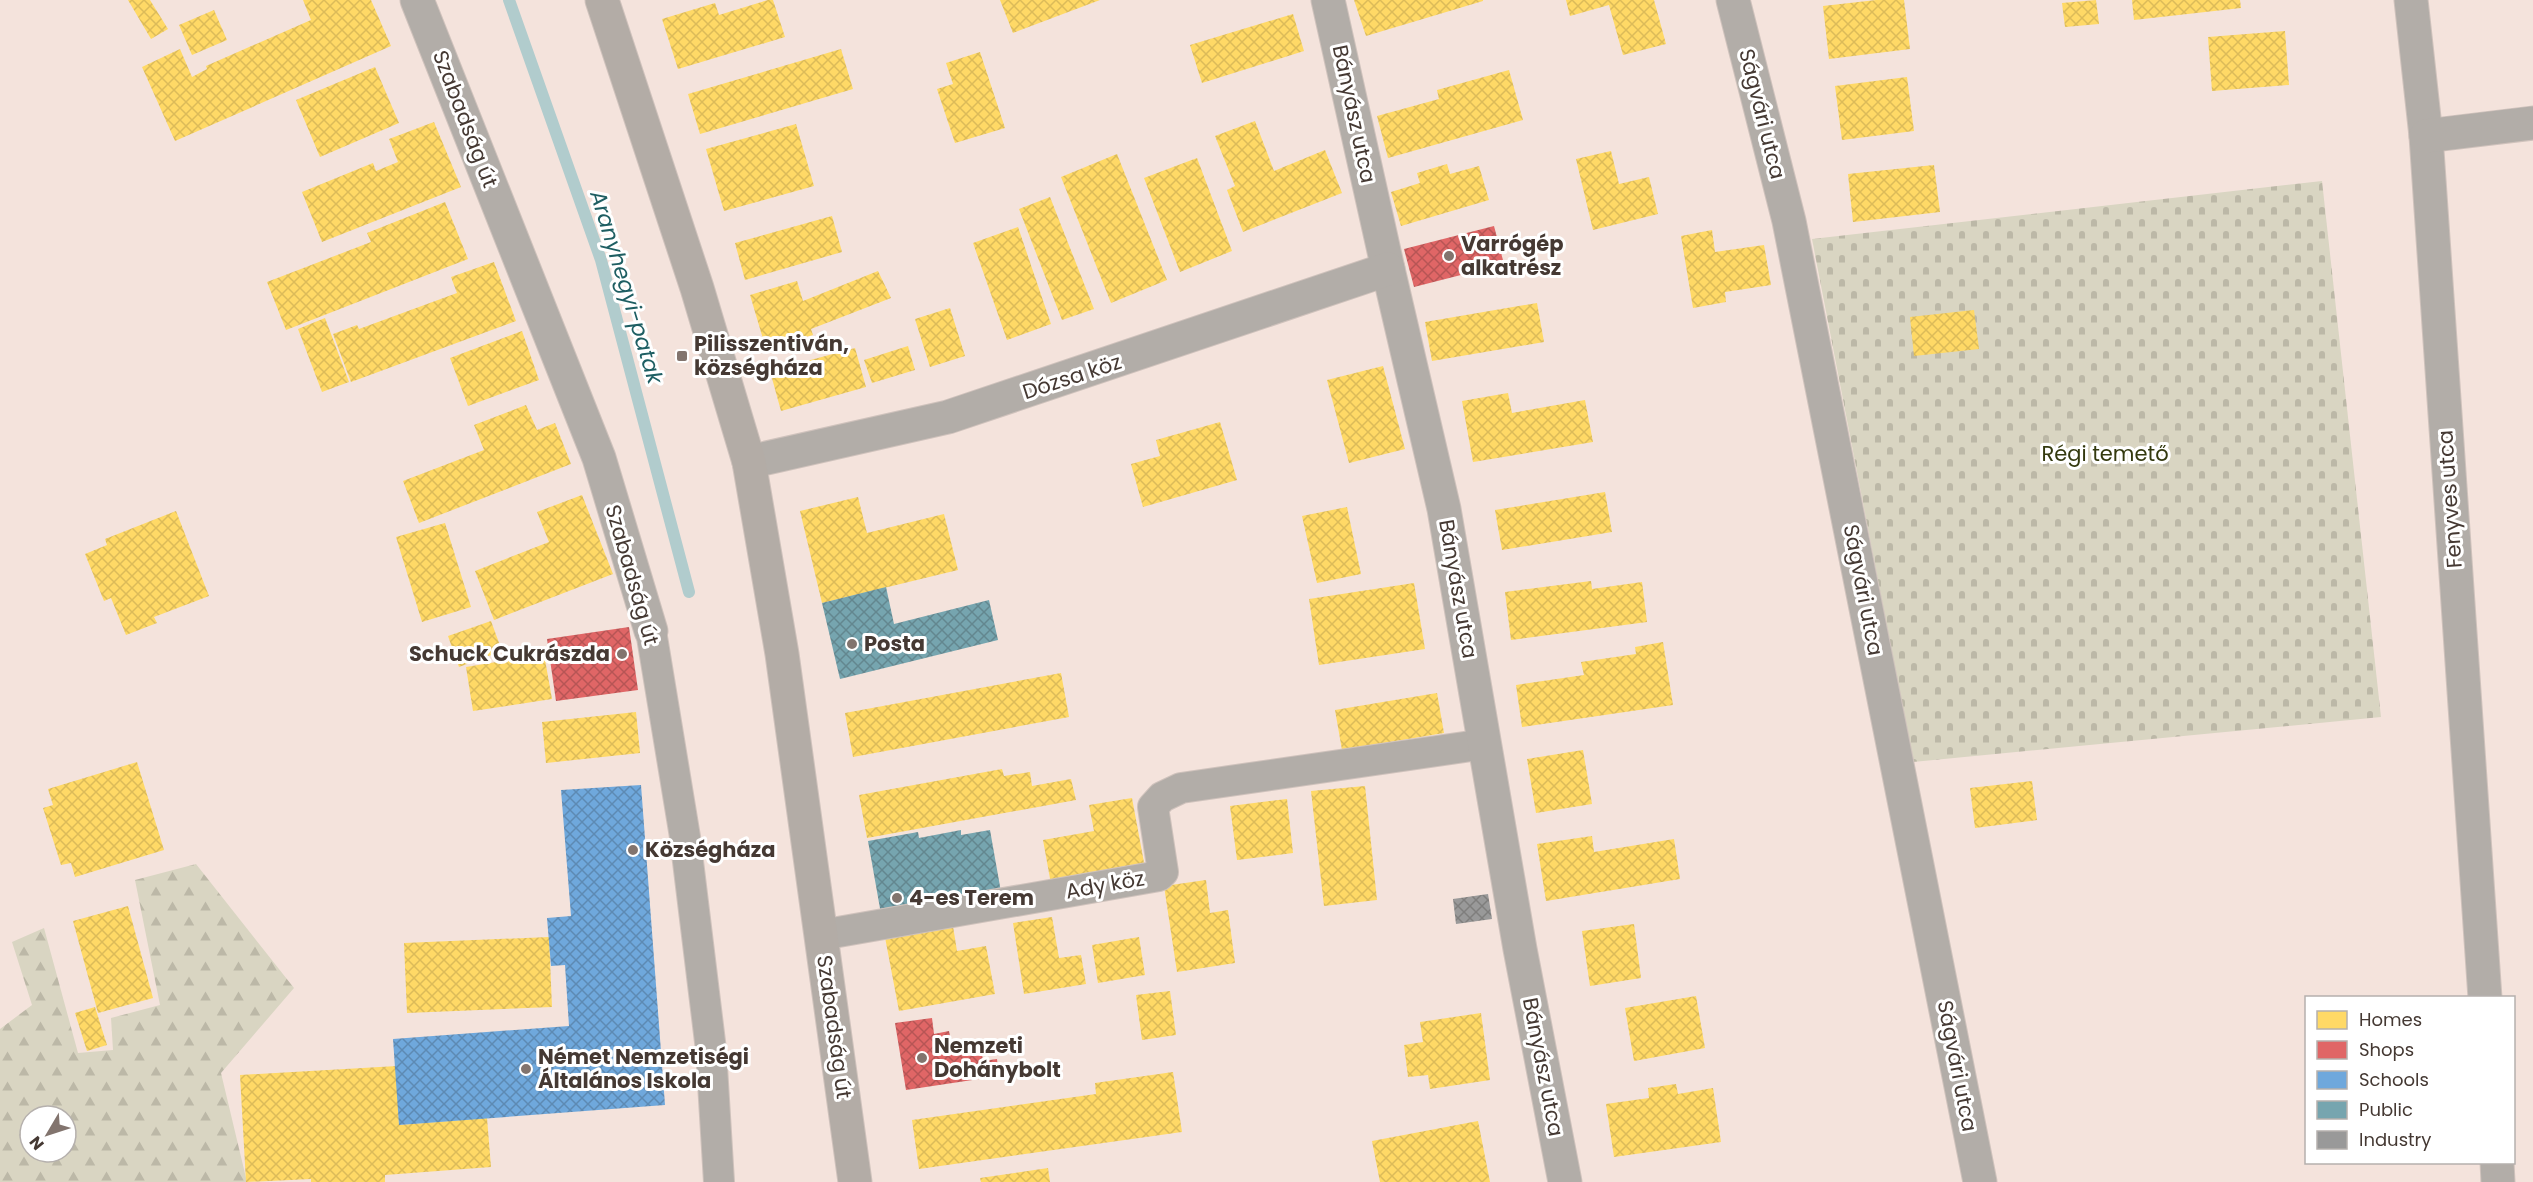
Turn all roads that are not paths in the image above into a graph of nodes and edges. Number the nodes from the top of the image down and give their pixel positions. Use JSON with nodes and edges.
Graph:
{"nodes":[{"id":1,"x":417,"y":0,"type":"edge"},
{"id":2,"x":602,"y":0,"type":"edge"},
{"id":3,"x":1328,"y":0,"type":"edge"},
{"id":4,"x":1733,"y":0,"type":"edge"},
{"id":5,"x":2411,"y":0,"type":"edge"},
{"id":6,"x":2533,"y":123,"type":"edge"},
{"id":7,"x":2426,"y":136,"type":"junction"},
{"id":8,"x":1388,"y":269,"type":"junction"},
{"id":9,"x":749,"y":462,"type":"junction"},
{"id":10,"x":651,"y":632,"type":"joint"},
{"id":11,"x":1485,"y":744,"type":"junction"},
{"id":12,"x":822,"y":935,"type":"junction"},
{"id":13,"x":2485,"y":996,"type":"edge"},
{"id":14,"x":2497,"y":1164,"type":"edge"},
{"id":15,"x":719,"y":1182,"type":"edge"},
{"id":16,"x":855,"y":1182,"type":"edge"},
{"id":17,"x":1565,"y":1182,"type":"edge"},
{"id":18,"x":1980,"y":1182,"type":"edge"},
{"id":19,"x":2498,"y":1182,"type":"edge"}],
"edges":[{"from":1,"to":10,"type":"street","name":"Szabadság út"},
{"from":2,"to":9,"type":"main road","name":"Szabadság út"},
{"from":3,"to":8,"type":"street","name":"Bányász utca"},
{"from":4,"to":18,"type":"street","name":"Ságvári utca"},
{"from":5,"to":7,"type":"street","name":"Fenyves utca"},
{"from":6,"to":7,"type":"street"},
{"from":7,"to":13,"type":"street","name":"Fenyves utca"},
{"from":8,"to":9,"type":"street","name":"Dózsa köz"},
{"from":8,"to":11,"type":"street","name":"Bányász utca"},
{"from":9,"to":12,"type":"main road","name":"Szabadság út"},
{"from":10,"to":15,"type":"street","name":"Szabadság út"},
{"from":11,"to":12,"type":"street","name":"Ady köz"},
{"from":11,"to":17,"type":"street","name":"Bányász utca"},
{"from":12,"to":16,"type":"main road","name":"Szabadság út"},
{"from":14,"to":19,"type":"street"}]}
